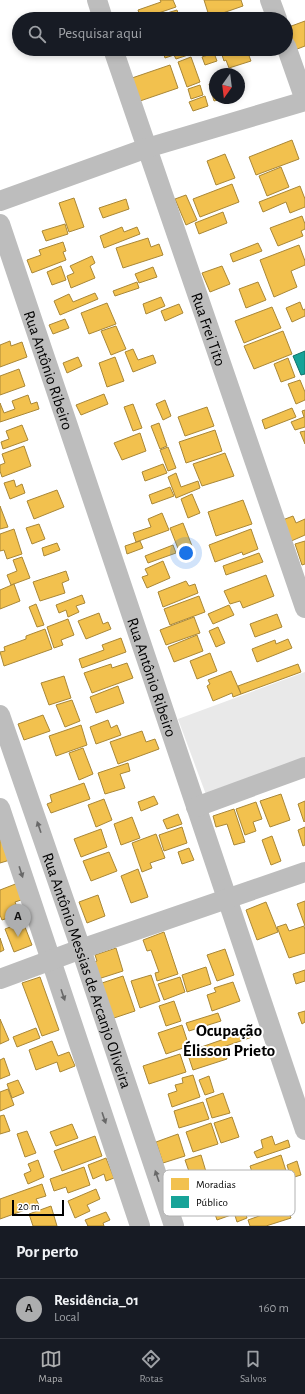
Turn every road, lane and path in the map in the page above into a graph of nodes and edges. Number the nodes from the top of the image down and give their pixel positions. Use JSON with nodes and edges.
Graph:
{"nodes":[{"id":1,"x":97,"y":0,"type":"edge"},
{"id":2,"x":270,"y":0,"type":"edge"},
{"id":3,"x":101,"y":12,"type":"edge"},
{"id":4,"x":274,"y":12,"type":"edge"},
{"id":5,"x":115,"y":56,"type":"edge"},
{"id":6,"x":289,"y":56,"type":"edge"},
{"id":7,"x":305,"y":101,"type":"edge"},
{"id":8,"x":147,"y":148,"type":"junction"},
{"id":9,"x":0,"y":201,"type":"edge"},
{"id":10,"x":0,"y":224,"type":"edge"},
{"id":11,"x":305,"y":608,"type":"edge"},
{"id":12,"x":0,"y":715,"type":"edge"},
{"id":13,"x":305,"y":767,"type":"edge"},
{"id":14,"x":0,"y":808,"type":"edge"},
{"id":15,"x":196,"y":808,"type":"junction"},
{"id":16,"x":305,"y":872,"type":"edge"},
{"id":17,"x":227,"y":900,"type":"junction"},
{"id":18,"x":81,"y":949,"type":"junction"},
{"id":19,"x":51,"y":960,"type":"junction"},
{"id":20,"x":0,"y":979,"type":"edge"},
{"id":21,"x":305,"y":1130,"type":"edge"},
{"id":22,"x":163,"y":1193,"type":"edge"},
{"id":23,"x":171,"y":1216,"type":"edge"},
{"id":24,"x":140,"y":1226,"type":"edge"},
{"id":25,"x":174,"y":1226,"type":"edge"}],
"edges":[{"from":1,"to":3,"type":"street"},
{"from":2,"to":4,"type":"street"},
{"from":5,"to":8,"type":"street","name":"Rua Frei Tito"},
{"from":6,"to":7,"type":"street"},
{"from":7,"to":8,"type":"street"},
{"from":8,"to":9,"type":"street"},
{"from":8,"to":11,"type":"street","name":"Rua Frei Tito"},
{"from":10,"to":15,"type":"street","name":"Rua Antônio Ribeiro"},
{"from":18,"to":12,"type":"street","name":"Rua Antônio Messias de Arcanjo Oliveira","one_way":true},
{"from":13,"to":15,"type":"street"},
{"from":14,"to":19,"type":"street","name":"Rua Antônio Messias de Arcanjo Oliveira","one_way":true},
{"from":15,"to":17,"type":"street","name":"Rua Antônio Ribeiro"},
{"from":16,"to":17,"type":"street"},
{"from":17,"to":18,"type":"street"},
{"from":17,"to":21,"type":"street","name":"Rua Antônio Ribeiro"},
{"from":18,"to":19,"type":"street"},
{"from":22,"to":18,"type":"street","name":"Rua Antônio Messias de Arcanjo Oliveira","one_way":true},
{"from":19,"to":20,"type":"street"},
{"from":19,"to":24,"type":"street","name":"Rua Antônio Messias de Arcanjo Oliveira","one_way":true},
{"from":25,"to":23,"type":"street","name":"Rua Antônio Messias de Arcanjo Oliveira","one_way":true}]}
